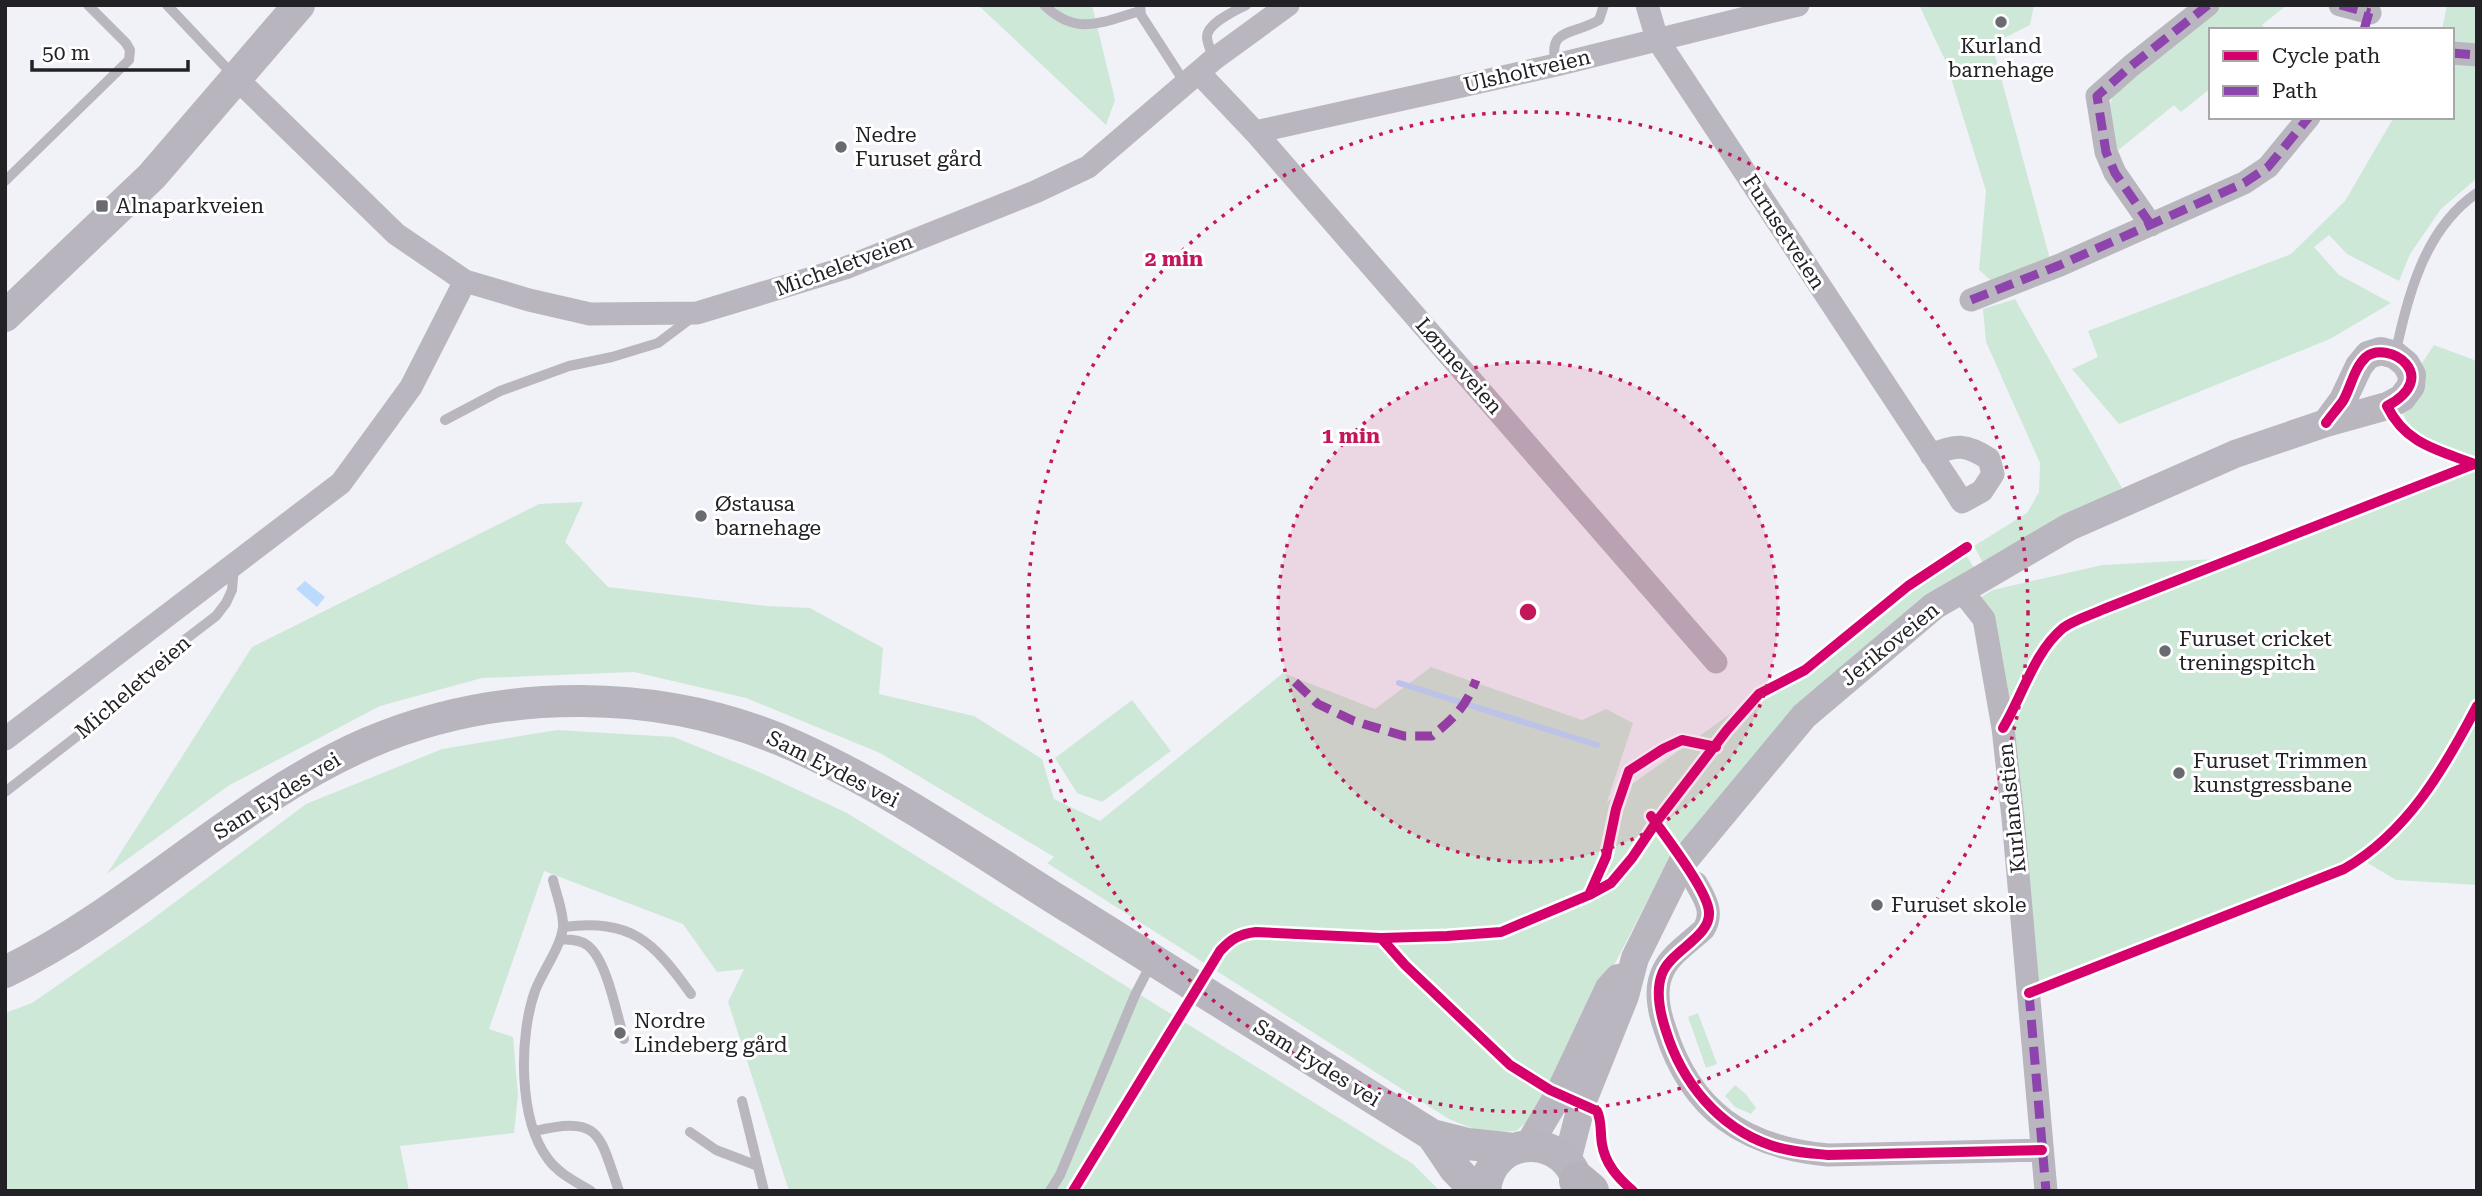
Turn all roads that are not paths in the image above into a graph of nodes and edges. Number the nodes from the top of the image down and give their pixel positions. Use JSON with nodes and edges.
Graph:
{"nodes":[{"id":1,"x":88,"y":5,"type":"edge"},
{"id":2,"x":167,"y":5,"type":"edge"},
{"id":3,"x":299,"y":5,"type":"edge"},
{"id":4,"x":1044,"y":5,"type":"edge"},
{"id":5,"x":1246,"y":5,"type":"edge"},
{"id":6,"x":1288,"y":5,"type":"edge"},
{"id":7,"x":1604,"y":5,"type":"edge"},
{"id":8,"x":1647,"y":5,"type":"edge"},
{"id":9,"x":1798,"y":5,"type":"edge"},
{"id":10,"x":2208,"y":5,"type":"edge"},
{"id":11,"x":2340,"y":5,"type":"edge"},
{"id":12,"x":1140,"y":8,"type":"edge"},
{"id":13,"x":2368,"y":16,"type":"edge"},
{"id":14,"x":1657,"y":39,"type":"junction"},
{"id":15,"x":2454,"y":53,"type":"edge"},
{"id":16,"x":2477,"y":55,"type":"edge"},
{"id":17,"x":1556,"y":65,"type":"junction"},
{"id":18,"x":1200,"y":72,"type":"junction"},
{"id":19,"x":237,"y":79,"type":"junction"},
{"id":20,"x":2307,"y":119,"type":"edge"},
{"id":21,"x":1255,"y":132,"type":"junction"},
{"id":22,"x":5,"y":181,"type":"edge"},
{"id":23,"x":2477,"y":193,"type":"edge"},
{"id":24,"x":2151,"y":225,"type":"junction"},
{"id":25,"x":465,"y":281,"type":"junction"},
{"id":26,"x":1971,"y":300,"type":"dead end"},
{"id":27,"x":697,"y":313,"type":"junction"},
{"id":28,"x":5,"y":316,"type":"edge"},
{"id":29,"x":2395,"y":355,"type":"junction"},
{"id":30,"x":445,"y":420,"type":"dead end"},
{"id":31,"x":2326,"y":423,"type":"junction"},
{"id":32,"x":1931,"y":455,"type":"dead end"},
{"id":33,"x":234,"y":564,"type":"junction"},
{"id":34,"x":1961,"y":590,"type":"junction"},
{"id":35,"x":1716,"y":662,"type":"dead end"},
{"id":36,"x":5,"y":739,"type":"edge"},
{"id":37,"x":5,"y":792,"type":"edge"},
{"id":38,"x":552,"y":880,"type":"dead end"},
{"id":39,"x":1696,"y":883,"type":"dead end"},
{"id":40,"x":562,"y":933,"type":"junction"},
{"id":41,"x":1635,"y":958,"type":"junction"},
{"id":42,"x":1153,"y":960,"type":"junction"},
{"id":43,"x":5,"y":972,"type":"edge"},
{"id":44,"x":691,"y":994,"type":"dead end"},
{"id":45,"x":624,"y":1039,"type":"dead end"},
{"id":46,"x":742,"y":1101,"type":"dead end"},
{"id":47,"x":535,"y":1132,"type":"junction"},
{"id":48,"x":690,"y":1132,"type":"dead end"},
{"id":49,"x":1432,"y":1136,"type":"junction"},
{"id":50,"x":1521,"y":1147,"type":"junction"},
{"id":51,"x":2042,"y":1150,"type":"junction"},
{"id":52,"x":758,"y":1166,"type":"junction"},
{"id":53,"x":1579,"y":1181,"type":"edge"},
{"id":54,"x":591,"y":1191,"type":"edge"},
{"id":55,"x":619,"y":1191,"type":"edge"},
{"id":56,"x":764,"y":1191,"type":"edge"},
{"id":57,"x":1050,"y":1191,"type":"edge"},
{"id":58,"x":1476,"y":1191,"type":"edge"},
{"id":59,"x":1485,"y":1191,"type":"edge"},
{"id":60,"x":2046,"y":1191,"type":"edge"}],
"edges":[{"from":1,"to":22,"type":"lane"},
{"from":2,"to":19,"type":"lane"},
{"from":3,"to":19,"type":"main road"},
{"from":4,"to":12,"type":"lane"},
{"from":5,"to":18,"type":"lane"},
{"from":6,"to":18,"type":"street","name":"Micheletveien"},
{"from":7,"to":17,"type":"lane"},
{"from":8,"to":14,"type":"street","name":"Furusetveien"},
{"from":9,"to":14,"type":"street","name":"Ulsholtveien"},
{"from":10,"to":24,"type":"street"},
{"from":11,"to":13,"type":"street"},
{"from":12,"to":18,"type":"lane"},
{"from":14,"to":17,"type":"street","name":"Ulsholtveien"},
{"from":14,"to":32,"type":"street","name":"Furusetveien"},
{"from":15,"to":16,"type":"street"},
{"from":17,"to":21,"type":"street","name":"Ulsholtveien"},
{"from":18,"to":21,"type":"street","name":"Lønneveien"},
{"from":18,"to":27,"type":"street","name":"Micheletveien"},
{"from":19,"to":25,"type":"street","name":"Micheletveien"},
{"from":19,"to":28,"type":"main road"},
{"from":20,"to":24,"type":"street"},
{"from":21,"to":35,"type":"street","name":"Lønneveien"},
{"from":23,"to":29,"type":"lane"},
{"from":24,"to":26,"type":"street"},
{"from":25,"to":27,"type":"street","name":"Micheletveien"},
{"from":25,"to":33,"type":"street","name":"Micheletveien"},
{"from":27,"to":30,"type":"lane"},
{"from":29,"to":31,"type":"street"},
{"from":29,"to":31,"type":"street","name":"Jerikoveien"},
{"from":31,"to":34,"type":"street","name":"Jerikoveien"},
{"from":33,"to":36,"type":"street","name":"Micheletveien"},
{"from":33,"to":37,"type":"lane","name":"Micheletveien"},
{"from":34,"to":41,"type":"street","name":"Jerikoveien"},
{"from":34,"to":51,"type":"street","name":"Kurlandstien"},
{"from":38,"to":40,"type":"lane"},
{"from":39,"to":51,"type":"street"},
{"from":40,"to":44,"type":"lane"},
{"from":40,"to":45,"type":"lane"},
{"from":40,"to":47,"type":"lane"},
{"from":41,"to":50,"type":"street","name":"Jerikoveien"},
{"from":41,"to":53,"type":"street","name":"Jerikoveien"},
{"from":42,"to":43,"type":"main road","name":"Sam Eydes vei"},
{"from":42,"to":49,"type":"main road","name":"Sam Eydes vei"},
{"from":42,"to":57,"type":"lane"},
{"from":46,"to":52,"type":"lane"},
{"from":47,"to":54,"type":"lane"},
{"from":47,"to":55,"type":"lane"},
{"from":48,"to":52,"type":"lane"},
{"from":49,"to":50,"type":"main road","name":"Sam Eydes vei"},
{"from":49,"to":58,"type":"main road","name":"Sam Eydes vei"},
{"from":50,"to":53,"type":"main road","name":"Jerikoveien"},
{"from":50,"to":59,"type":"main road","name":"Jerikoveien"},
{"from":51,"to":60,"type":"street","name":"Kurlandstien"},
{"from":52,"to":56,"type":"lane"}]}
